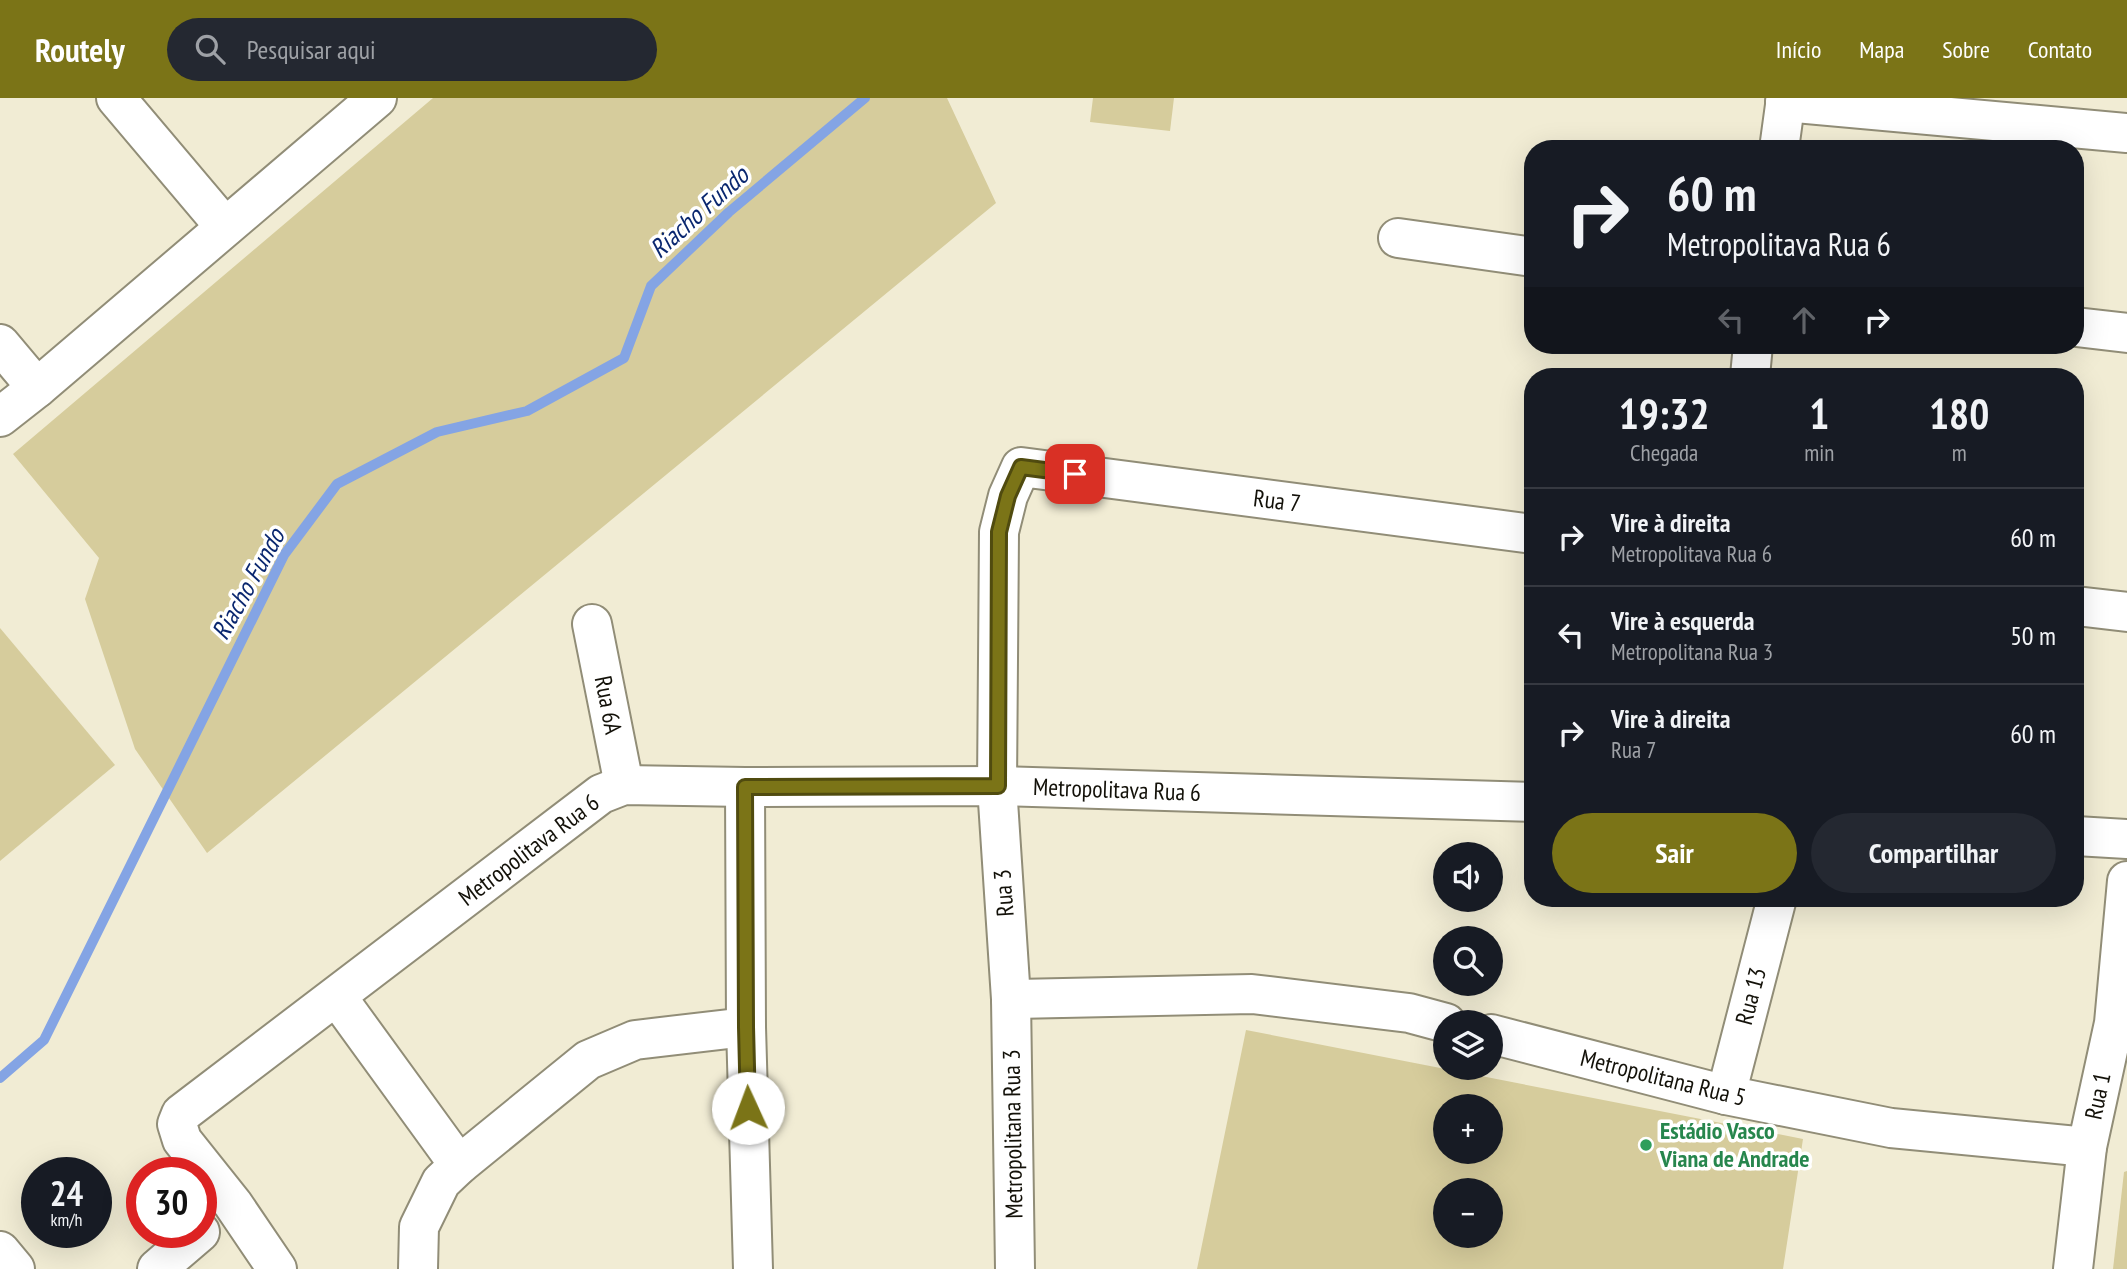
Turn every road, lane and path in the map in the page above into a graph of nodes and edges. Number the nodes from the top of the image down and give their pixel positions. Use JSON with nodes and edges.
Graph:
{"nodes":[{"id":1,"x":117,"y":98,"type":"edge"},
{"id":2,"x":377,"y":98,"type":"edge"},
{"id":3,"x":1786,"y":100,"type":"edge"},
{"id":4,"x":2127,"y":132,"type":"edge"},
{"id":5,"x":1780,"y":140,"type":"edge"},
{"id":6,"x":225,"y":227,"type":"junction"},
{"id":7,"x":1398,"y":238,"type":"dead end"},
{"id":8,"x":1524,"y":256,"type":"edge"},
{"id":9,"x":2084,"y":328,"type":"edge"},
{"id":10,"x":2127,"y":333,"type":"edge"},
{"id":11,"x":0,"y":344,"type":"edge"},
{"id":12,"x":37,"y":388,"type":"junction"},
{"id":13,"x":0,"y":417,"type":"edge"},
{"id":14,"x":1524,"y":533,"type":"edge"},
{"id":15,"x":2084,"y":607,"type":"edge"},
{"id":16,"x":2127,"y":612,"type":"edge"},
{"id":17,"x":592,"y":624,"type":"dead end"},
{"id":18,"x":624,"y":785,"type":"junction"},
{"id":19,"x":998,"y":786,"type":"junction"},
{"id":20,"x":745,"y":787,"type":"junction"},
{"id":21,"x":1524,"y":802,"type":"edge"},
{"id":22,"x":2084,"y":836,"type":"edge"},
{"id":23,"x":2127,"y":839,"type":"edge"},
{"id":24,"x":2127,"y":881,"type":"edge"},
{"id":25,"x":1775,"y":907,"type":"edge"},
{"id":26,"x":2124,"y":945,"type":"edge"},
{"id":27,"x":337,"y":997,"type":"junction"},
{"id":28,"x":1011,"y":999,"type":"junction"},
{"id":29,"x":1433,"y":1019,"type":"edge"},
{"id":30,"x":746,"y":1027,"type":"junction"},
{"id":31,"x":2120,"y":1034,"type":"edge"},
{"id":32,"x":1503,"y":1037,"type":"edge"},
{"id":33,"x":1726,"y":1095,"type":"junction"},
{"id":34,"x":2087,"y":1147,"type":"junction"},
{"id":35,"x":458,"y":1166,"type":"junction"},
{"id":36,"x":233,"y":1204,"type":"junction"},
{"id":37,"x":217,"y":1218,"type":"edge"},
{"id":38,"x":181,"y":1248,"type":"edge"},
{"id":39,"x":0,"y":1251,"type":"edge"},
{"id":40,"x":15,"y":1269,"type":"edge"},
{"id":41,"x":157,"y":1269,"type":"edge"},
{"id":42,"x":277,"y":1269,"type":"edge"},
{"id":43,"x":418,"y":1269,"type":"edge"},
{"id":44,"x":753,"y":1269,"type":"edge"},
{"id":45,"x":1015,"y":1269,"type":"edge"},
{"id":46,"x":2073,"y":1269,"type":"edge"}],
"edges":[{"from":1,"to":6,"type":"street"},
{"from":2,"to":6,"type":"street"},
{"from":3,"to":4,"type":"street"},
{"from":3,"to":5,"type":"street"},
{"from":6,"to":12,"type":"street"},
{"from":7,"to":8,"type":"street"},
{"from":9,"to":10,"type":"street"},
{"from":11,"to":12,"type":"street"},
{"from":12,"to":13,"type":"street"},
{"from":14,"to":19,"type":"street","name":"Rua 7"},
{"from":15,"to":16,"type":"street"},
{"from":17,"to":18,"type":"street","name":"Rua 6A"},
{"from":18,"to":20,"type":"street","name":"Metropolitava Rua 6"},
{"from":18,"to":27,"type":"street","name":"Metropolitava Rua 6"},
{"from":19,"to":20,"type":"street","name":"Metropolitava Rua 6"},
{"from":19,"to":21,"type":"street","name":"Metropolitava Rua 6"},
{"from":19,"to":28,"type":"street","name":"Rua 3"},
{"from":20,"to":30,"type":"street"},
{"from":22,"to":23,"type":"street"},
{"from":24,"to":26,"type":"street","name":"Rua 1"},
{"from":25,"to":33,"type":"street","name":"Rua 13"},
{"from":26,"to":31,"type":"street","name":"Rua 1"},
{"from":27,"to":35,"type":"street"},
{"from":27,"to":36,"type":"street","name":"Metropolitava Rua 6"},
{"from":28,"to":29,"type":"street"},
{"from":28,"to":45,"type":"street","name":"Metropolitana Rua 3"},
{"from":30,"to":35,"type":"street"},
{"from":30,"to":44,"type":"street"},
{"from":31,"to":34,"type":"street","name":"Rua 1"},
{"from":32,"to":33,"type":"street","name":"Metropolitana Rua 5"},
{"from":33,"to":34,"type":"street","name":"Metropolitana Rua 5"},
{"from":34,"to":46,"type":"street","name":"Rua 1"},
{"from":35,"to":43,"type":"street"},
{"from":36,"to":37,"type":"street"},
{"from":36,"to":42,"type":"street"},
{"from":38,"to":41,"type":"street"},
{"from":39,"to":40,"type":"street"}]}
